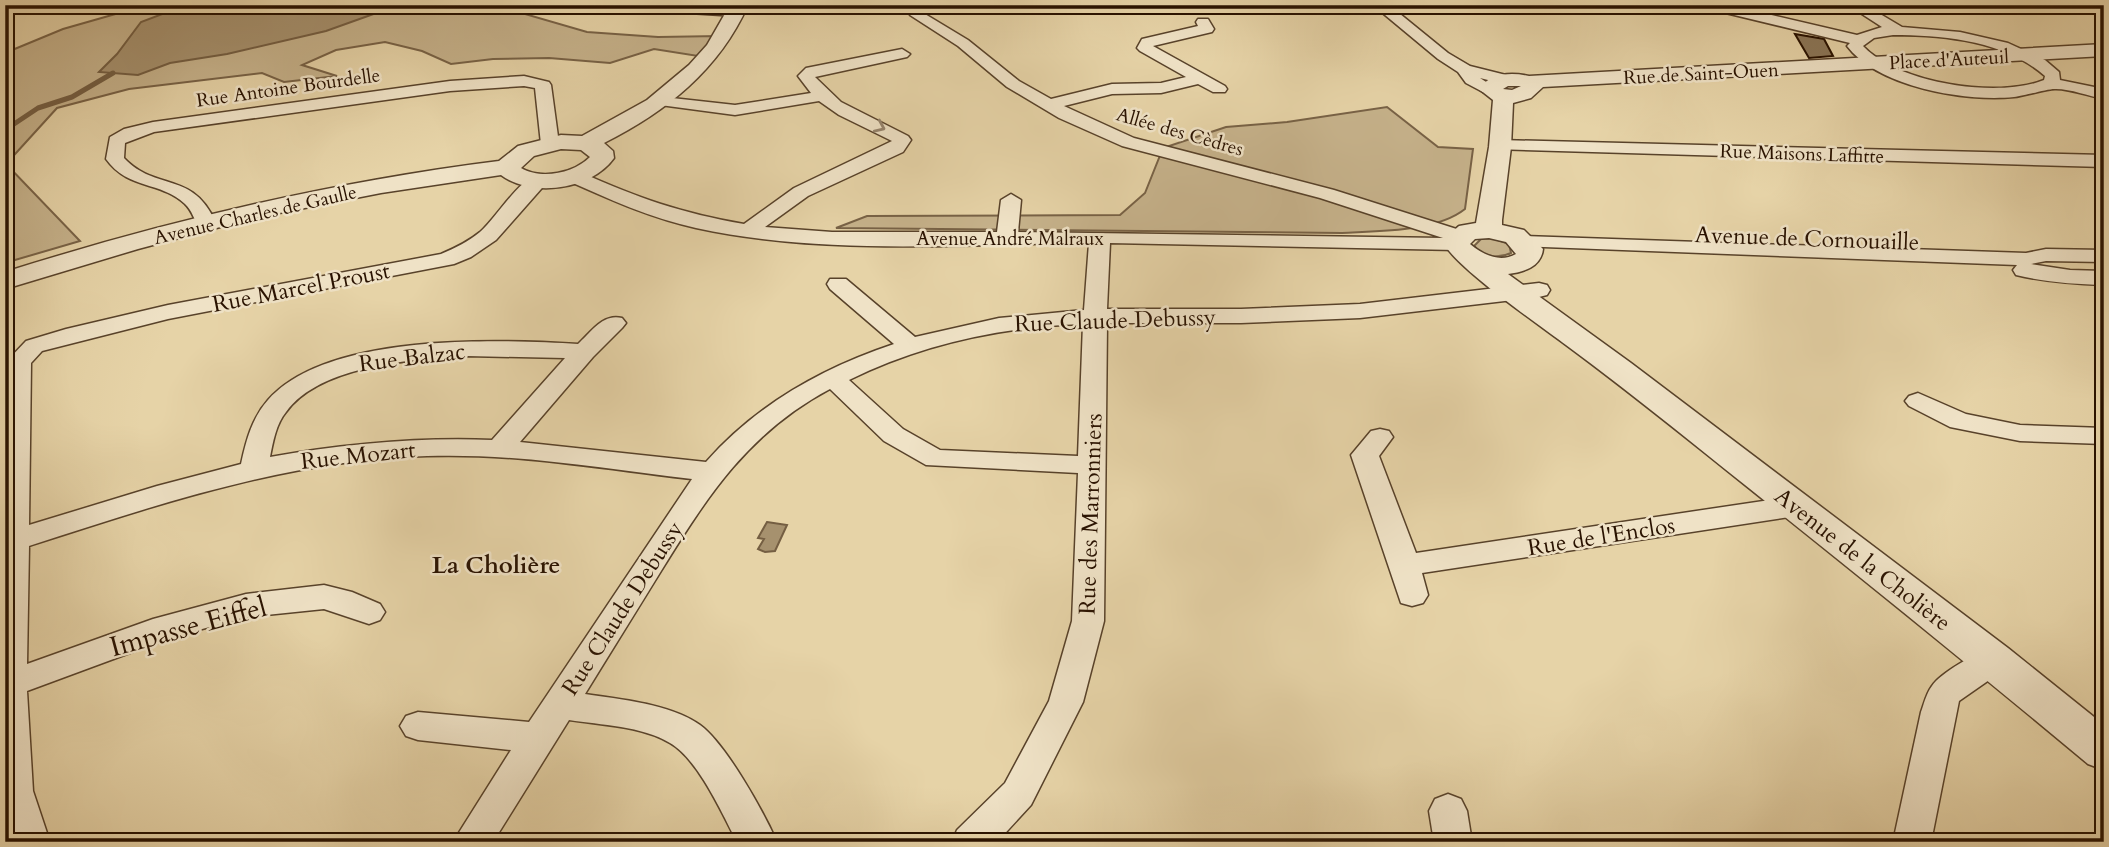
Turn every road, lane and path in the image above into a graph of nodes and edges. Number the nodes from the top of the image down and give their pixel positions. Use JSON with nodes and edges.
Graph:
{"nodes":[{"id":1,"x":624,"y":5,"type":"edge"},
{"id":2,"x":1380,"y":5,"type":"edge"},
{"id":3,"x":1710,"y":5,"type":"edge"},
{"id":4,"x":1855,"y":5,"type":"edge"},
{"id":5,"x":738,"y":9,"type":"edge"},
{"id":6,"x":915,"y":12,"type":"dead end"},
{"id":7,"x":1205,"y":25,"type":"joint"},
{"id":8,"x":1899,"y":31,"type":"junction"},
{"id":9,"x":1225,"y":38,"type":"dead end"},
{"id":10,"x":1858,"y":40,"type":"junction"},
{"id":11,"x":2104,"y":50,"type":"edge"},
{"id":12,"x":902,"y":54,"type":"dead end"},
{"id":13,"x":2025,"y":55,"type":"junction"},
{"id":14,"x":1873,"y":64,"type":"junction"},
{"id":15,"x":1200,"y":79,"type":"junction"},
{"id":16,"x":2052,"y":83,"type":"junction"},
{"id":17,"x":1507,"y":87,"type":"junction"},
{"id":18,"x":1219,"y":89,"type":"dead end"},
{"id":19,"x":2104,"y":94,"type":"edge"},
{"id":20,"x":820,"y":96,"type":"junction"},
{"id":21,"x":660,"y":100,"type":"junction"},
{"id":22,"x":1048,"y":106,"type":"junction"},
{"id":23,"x":586,"y":143,"type":"junction"},
{"id":24,"x":550,"y":144,"type":"junction"},
{"id":25,"x":1500,"y":145,"type":"junction"},
{"id":26,"x":2104,"y":161,"type":"edge"},
{"id":27,"x":509,"y":167,"type":"junction"},
{"id":28,"x":573,"y":176,"type":"junction"},
{"id":29,"x":539,"y":180,"type":"junction"},
{"id":30,"x":1011,"y":201,"type":"dead end"},
{"id":31,"x":206,"y":223,"type":"junction"},
{"id":32,"x":748,"y":230,"type":"junction"},
{"id":33,"x":1489,"y":230,"type":"junction"},
{"id":34,"x":1100,"y":237,"type":"junction"},
{"id":35,"x":1007,"y":238,"type":"junction"},
{"id":36,"x":1463,"y":246,"type":"junction"},
{"id":37,"x":1525,"y":254,"type":"junction"},
{"id":38,"x":2065,"y":256,"type":"junction"},
{"id":39,"x":2104,"y":256,"type":"edge"},
{"id":40,"x":2082,"y":278,"type":"joint"},
{"id":41,"x":5,"y":281,"type":"edge"},
{"id":42,"x":838,"y":284,"type":"dead end"},
{"id":43,"x":1525,"y":290,"type":"junction"},
{"id":44,"x":1095,"y":318,"type":"junction"},
{"id":45,"x":614,"y":323,"type":"dead end"},
{"id":46,"x":911,"y":346,"type":"junction"},
{"id":47,"x":584,"y":352,"type":"junction"},
{"id":48,"x":833,"y":378,"type":"junction"},
{"id":49,"x":1918,"y":401,"type":"dead end"},
{"id":50,"x":2104,"y":436,"type":"edge"},
{"id":51,"x":1380,"y":437,"type":"dead end"},
{"id":52,"x":500,"y":448,"type":"junction"},
{"id":53,"x":1092,"y":465,"type":"junction"},
{"id":54,"x":254,"y":467,"type":"junction"},
{"id":55,"x":712,"y":472,"type":"junction"},
{"id":56,"x":1796,"y":506,"type":"junction"},
{"id":57,"x":14,"y":540,"type":"junction"},
{"id":58,"x":1405,"y":565,"type":"junction"},
{"id":59,"x":1412,"y":595,"type":"dead end"},
{"id":60,"x":369,"y":612,"type":"dead end"},
{"id":61,"x":9,"y":631,"type":"edge"},
{"id":62,"x":1993,"y":660,"type":"junction"},
{"id":63,"x":10,"y":684,"type":"junction"},
{"id":64,"x":560,"y":704,"type":"junction"},
{"id":65,"x":418,"y":726,"type":"dead end"},
{"id":66,"x":539,"y":738,"type":"junction"},
{"id":67,"x":2104,"y":751,"type":"edge"},
{"id":68,"x":9,"y":793,"type":"edge"},
{"id":69,"x":31,"y":842,"type":"edge"},
{"id":70,"x":472,"y":842,"type":"edge"},
{"id":71,"x":758,"y":842,"type":"edge"},
{"id":72,"x":971,"y":842,"type":"edge"},
{"id":73,"x":1912,"y":842,"type":"edge"}],
"edges":[{"from":1,"to":5,"type":"street"},
{"from":2,"to":17,"type":"street"},
{"from":3,"to":10,"type":"street"},
{"from":4,"to":8,"type":"street"},
{"from":5,"to":21,"type":"street"},
{"from":6,"to":22,"type":"street","name":"Allée des Cèdres"},
{"from":7,"to":9,"type":"street"},
{"from":7,"to":15,"type":"street"},
{"from":8,"to":10,"type":"street","name":"Place d'Auteuil"},
{"from":8,"to":13,"type":"street","name":"Place d'Auteuil"},
{"from":10,"to":14,"type":"street","name":"Place d'Auteuil"},
{"from":11,"to":13,"type":"street"},
{"from":12,"to":20,"type":"street"},
{"from":13,"to":14,"type":"street","name":"Place d'Auteuil"},
{"from":13,"to":16,"type":"street","name":"Place d'Auteuil"},
{"from":14,"to":16,"type":"street","name":"Place d'Auteuil"},
{"from":14,"to":17,"type":"street","name":"Rue de Saint-Ouen"},
{"from":15,"to":18,"type":"street"},
{"from":15,"to":22,"type":"street"},
{"from":16,"to":19,"type":"street"},
{"from":17,"to":25,"type":"street"},
{"from":20,"to":21,"type":"street"},
{"from":20,"to":32,"type":"street","one_way":true},
{"from":21,"to":23,"type":"street"},
{"from":22,"to":36,"type":"street","name":"Allée des Cèdres"},
{"from":23,"to":24,"type":"street"},
{"from":23,"to":28,"type":"street"},
{"from":24,"to":27,"type":"street"},
{"from":24,"to":31,"type":"street","name":"Rue Antoine Bourdelle"},
{"from":25,"to":26,"type":"street","name":"Rue Maisons Laffitte"},
{"from":25,"to":33,"type":"street"},
{"from":27,"to":29,"type":"street"},
{"from":27,"to":31,"type":"street","name":"Avenue Charles de Gaulle"},
{"from":28,"to":29,"type":"street"},
{"from":28,"to":32,"type":"street","name":"Avenue André Malraux"},
{"from":29,"to":57,"type":"street","name":"Rue Marcel Proust"},
{"from":30,"to":35,"type":"street"},
{"from":31,"to":41,"type":"street","name":"Avenue Charles de Gaulle"},
{"from":32,"to":35,"type":"street","name":"Avenue André Malraux"},
{"from":33,"to":36,"type":"street"},
{"from":33,"to":37,"type":"street"},
{"from":34,"to":35,"type":"street","name":"Avenue André Malraux"},
{"from":34,"to":36,"type":"street","name":"Avenue André Malraux"},
{"from":34,"to":44,"type":"street","name":"Rue des Marronniers"},
{"from":36,"to":37,"type":"street"},
{"from":36,"to":43,"type":"street","name":"Avenue de la Cholière"},
{"from":37,"to":38,"type":"street","name":"Avenue de Cornouaille"},
{"from":37,"to":40,"type":"street","name":"Avenue de Cornouaille"},
{"from":37,"to":43,"type":"street","name":"Avenue de la Cholière"},
{"from":38,"to":39,"type":"street","name":"Avenue de Cornouaille"},
{"from":38,"to":40,"type":"street","name":"Avenue de Cornouaille"},
{"from":42,"to":46,"type":"street"},
{"from":43,"to":44,"type":"street","name":"Rue Claude Debussy"},
{"from":43,"to":56,"type":"street","name":"Avenue de la Cholière"},
{"from":44,"to":46,"type":"street","name":"Rue Claude Debussy"},
{"from":44,"to":53,"type":"street","name":"Rue des Marronniers"},
{"from":45,"to":47,"type":"street"},
{"from":46,"to":48,"type":"street","name":"Rue Claude Debussy"},
{"from":47,"to":52,"type":"street"},
{"from":47,"to":54,"type":"street","name":"Rue Balzac"},
{"from":48,"to":53,"type":"street"},
{"from":48,"to":55,"type":"street","name":"Rue Claude Debussy"},
{"from":49,"to":50,"type":"street"},
{"from":51,"to":58,"type":"street"},
{"from":52,"to":54,"type":"street","name":"Rue Mozart"},
{"from":52,"to":55,"type":"street","name":"Rue Mozart"},
{"from":53,"to":72,"type":"street","name":"Rue des Marronniers"},
{"from":54,"to":57,"type":"street","name":"Rue Mozart"},
{"from":55,"to":64,"type":"street","name":"Rue Claude Debussy"},
{"from":56,"to":58,"type":"street","name":"Rue de l'Enclos"},
{"from":56,"to":62,"type":"street","name":"Avenue de la Cholière"},
{"from":57,"to":61,"type":"street"},
{"from":58,"to":59,"type":"street"},
{"from":60,"to":63,"type":"street","name":"Impasse Eiffel"},
{"from":61,"to":63,"type":"street"},
{"from":62,"to":67,"type":"street","name":"Avenue de la Cholière"},
{"from":62,"to":73,"type":"street"},
{"from":63,"to":68,"type":"street"},
{"from":64,"to":66,"type":"street","name":"Rue Claude Debussy"},
{"from":64,"to":71,"type":"street"},
{"from":65,"to":66,"type":"street"},
{"from":66,"to":70,"type":"street","name":"Rue Claude Debussy"},
{"from":68,"to":69,"type":"street"}]}
